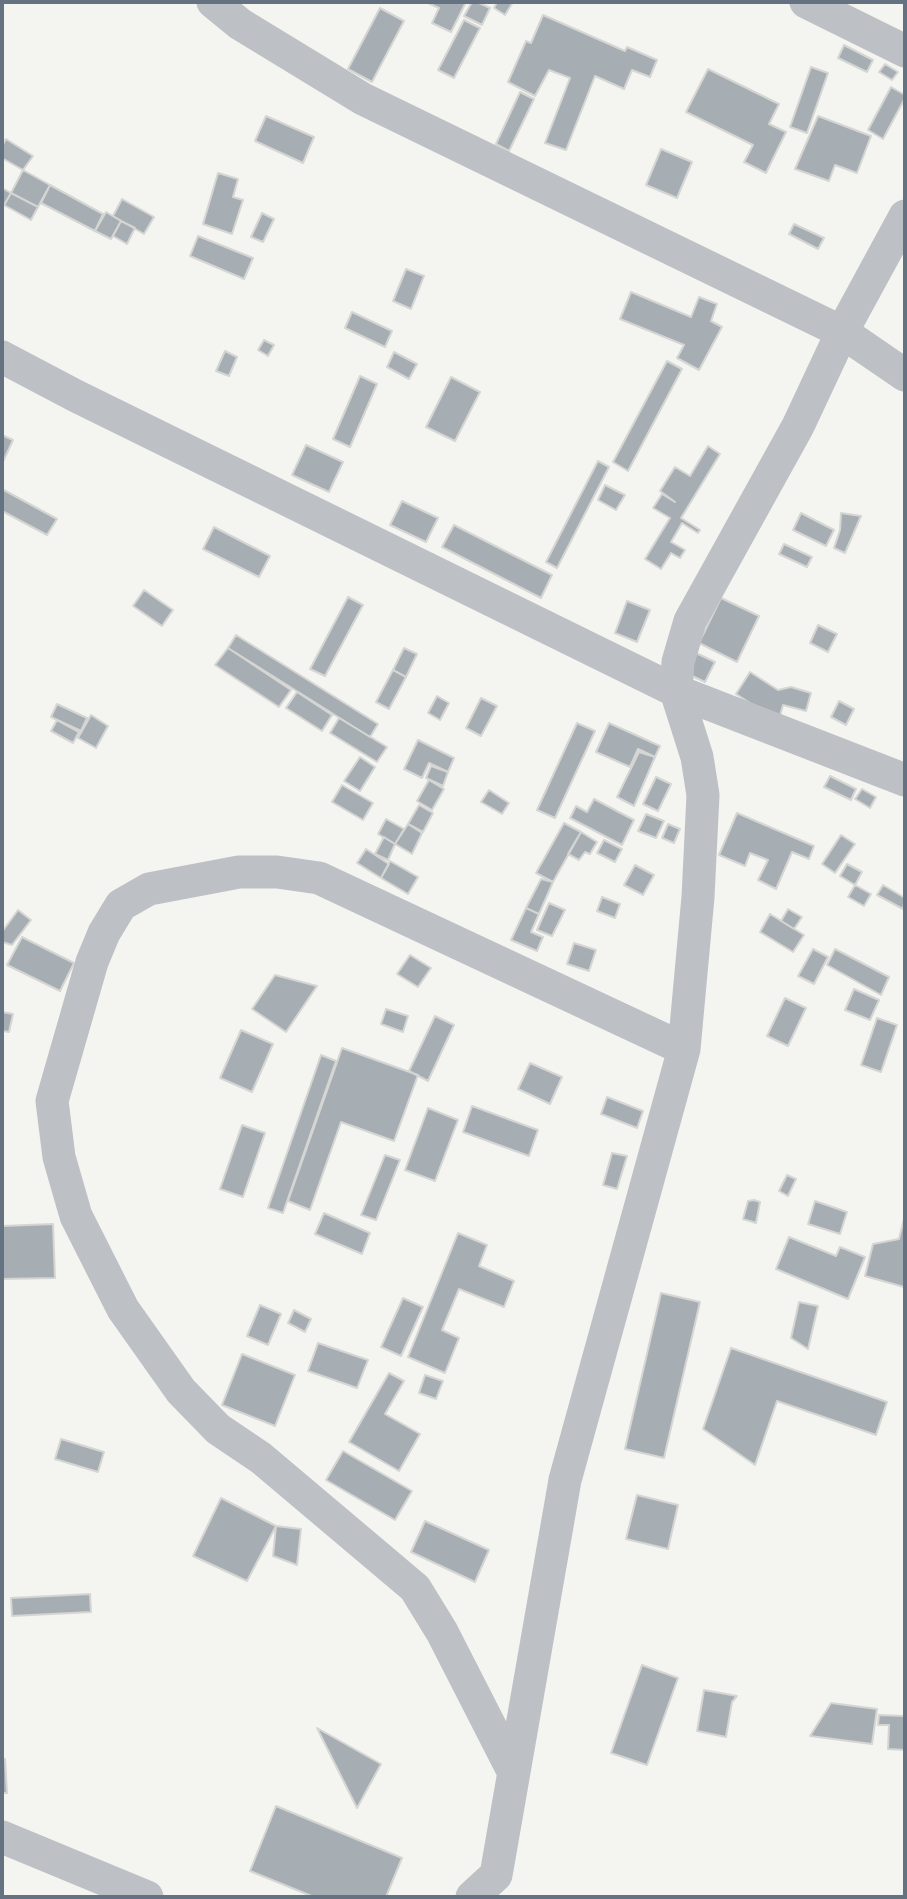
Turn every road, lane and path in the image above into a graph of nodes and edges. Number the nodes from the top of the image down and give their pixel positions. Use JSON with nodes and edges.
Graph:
{"nodes":[{"id":1,"x":213,"y":2,"type":"edge"},
{"id":2,"x":806,"y":2,"type":"edge"},
{"id":3,"x":905,"y":51,"type":"edge"},
{"id":4,"x":905,"y":216,"type":"edge"},
{"id":5,"x":842,"y":332,"type":"junction"},
{"id":6,"x":2,"y":357,"type":"edge"},
{"id":7,"x":905,"y":375,"type":"edge"},
{"id":8,"x":676,"y":691,"type":"junction"},
{"id":9,"x":905,"y":780,"type":"edge"},
{"id":10,"x":684,"y":1049,"type":"junction"},
{"id":11,"x":513,"y":1771,"type":"junction"},
{"id":12,"x":2,"y":1837,"type":"edge"},
{"id":13,"x":146,"y":1897,"type":"edge"},
{"id":14,"x":472,"y":1897,"type":"edge"}],
"edges":[{"from":1,"to":5,"type":"street"},
{"from":2,"to":3,"type":"street"},
{"from":4,"to":5,"type":"street"},
{"from":5,"to":7,"type":"street"},
{"from":5,"to":8,"type":"street"},
{"from":6,"to":8,"type":"street"},
{"from":8,"to":9,"type":"street"},
{"from":8,"to":10,"type":"street"},
{"from":10,"to":11,"type":"street"},
{"from":10,"to":11,"type":"street"},
{"from":11,"to":14,"type":"street"},
{"from":12,"to":13,"type":"street"}]}
